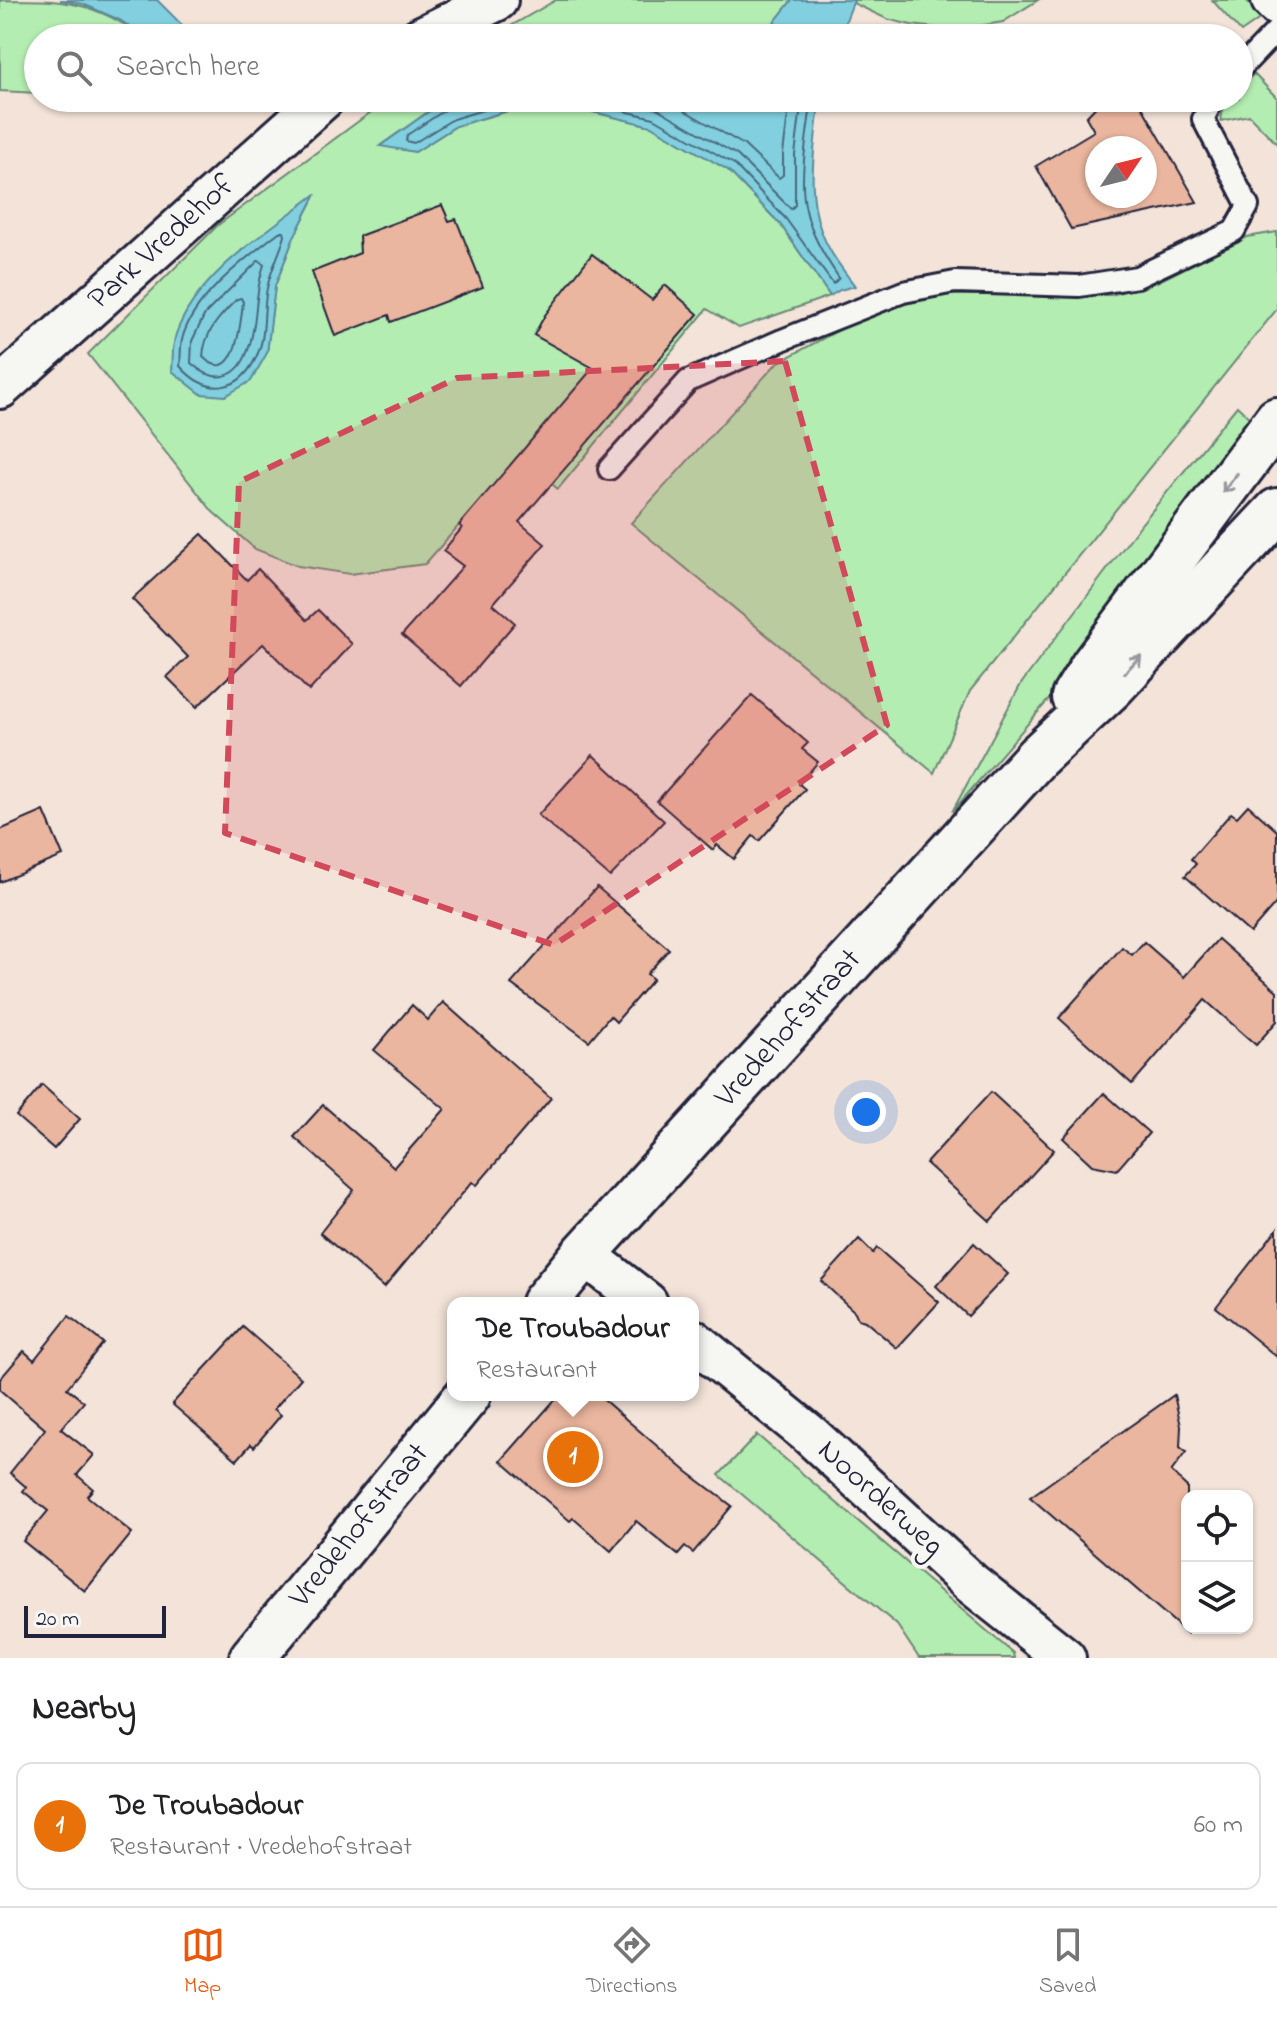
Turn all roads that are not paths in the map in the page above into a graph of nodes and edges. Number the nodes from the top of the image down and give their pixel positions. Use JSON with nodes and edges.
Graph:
{"nodes":[{"id":1,"x":497,"y":0,"type":"edge"},
{"id":2,"x":1272,"y":0,"type":"edge"},
{"id":3,"x":1277,"y":5,"type":"edge"},
{"id":4,"x":448,"y":24,"type":"edge"},
{"id":5,"x":1277,"y":30,"type":"edge"},
{"id":6,"x":1253,"y":55,"type":"edge"},
{"id":7,"x":308,"y":112,"type":"edge"},
{"id":8,"x":1207,"y":112,"type":"edge"},
{"id":9,"x":0,"y":388,"type":"edge"},
{"id":10,"x":1277,"y":420,"type":"edge"},
{"id":11,"x":609,"y":469,"type":"dead end"},
{"id":12,"x":1277,"y":511,"type":"edge"},
{"id":13,"x":1037,"y":757,"type":"junction"},
{"id":14,"x":584,"y":1254,"type":"junction"},
{"id":15,"x":549,"y":1297,"type":"edge"},
{"id":16,"x":639,"y":1297,"type":"edge"},
{"id":17,"x":699,"y":1345,"type":"edge"},
{"id":18,"x":463,"y":1401,"type":"edge"},
{"id":19,"x":252,"y":1658,"type":"edge"},
{"id":20,"x":1065,"y":1658,"type":"edge"}],
"edges":[{"from":1,"to":4,"type":"street"},
{"from":2,"to":3,"type":"street"},
{"from":5,"to":6,"type":"lane"},
{"from":7,"to":9,"type":"street","name":"Park Vredehof"},
{"from":8,"to":11,"type":"lane"},
{"from":10,"to":13,"type":"main road","name":"Vredehofstraat","one_way":true},
{"from":13,"to":12,"type":"main road","name":"Vredehofstraat","one_way":true},
{"from":13,"to":14,"type":"main road","name":"Vredehofstraat"},
{"from":14,"to":15,"type":"main road","name":"Vredehofstraat"},
{"from":14,"to":16,"type":"street"},
{"from":17,"to":20,"type":"street","name":"Noorderweg"},
{"from":18,"to":19,"type":"main road","name":"Vredehofstraat"}]}
